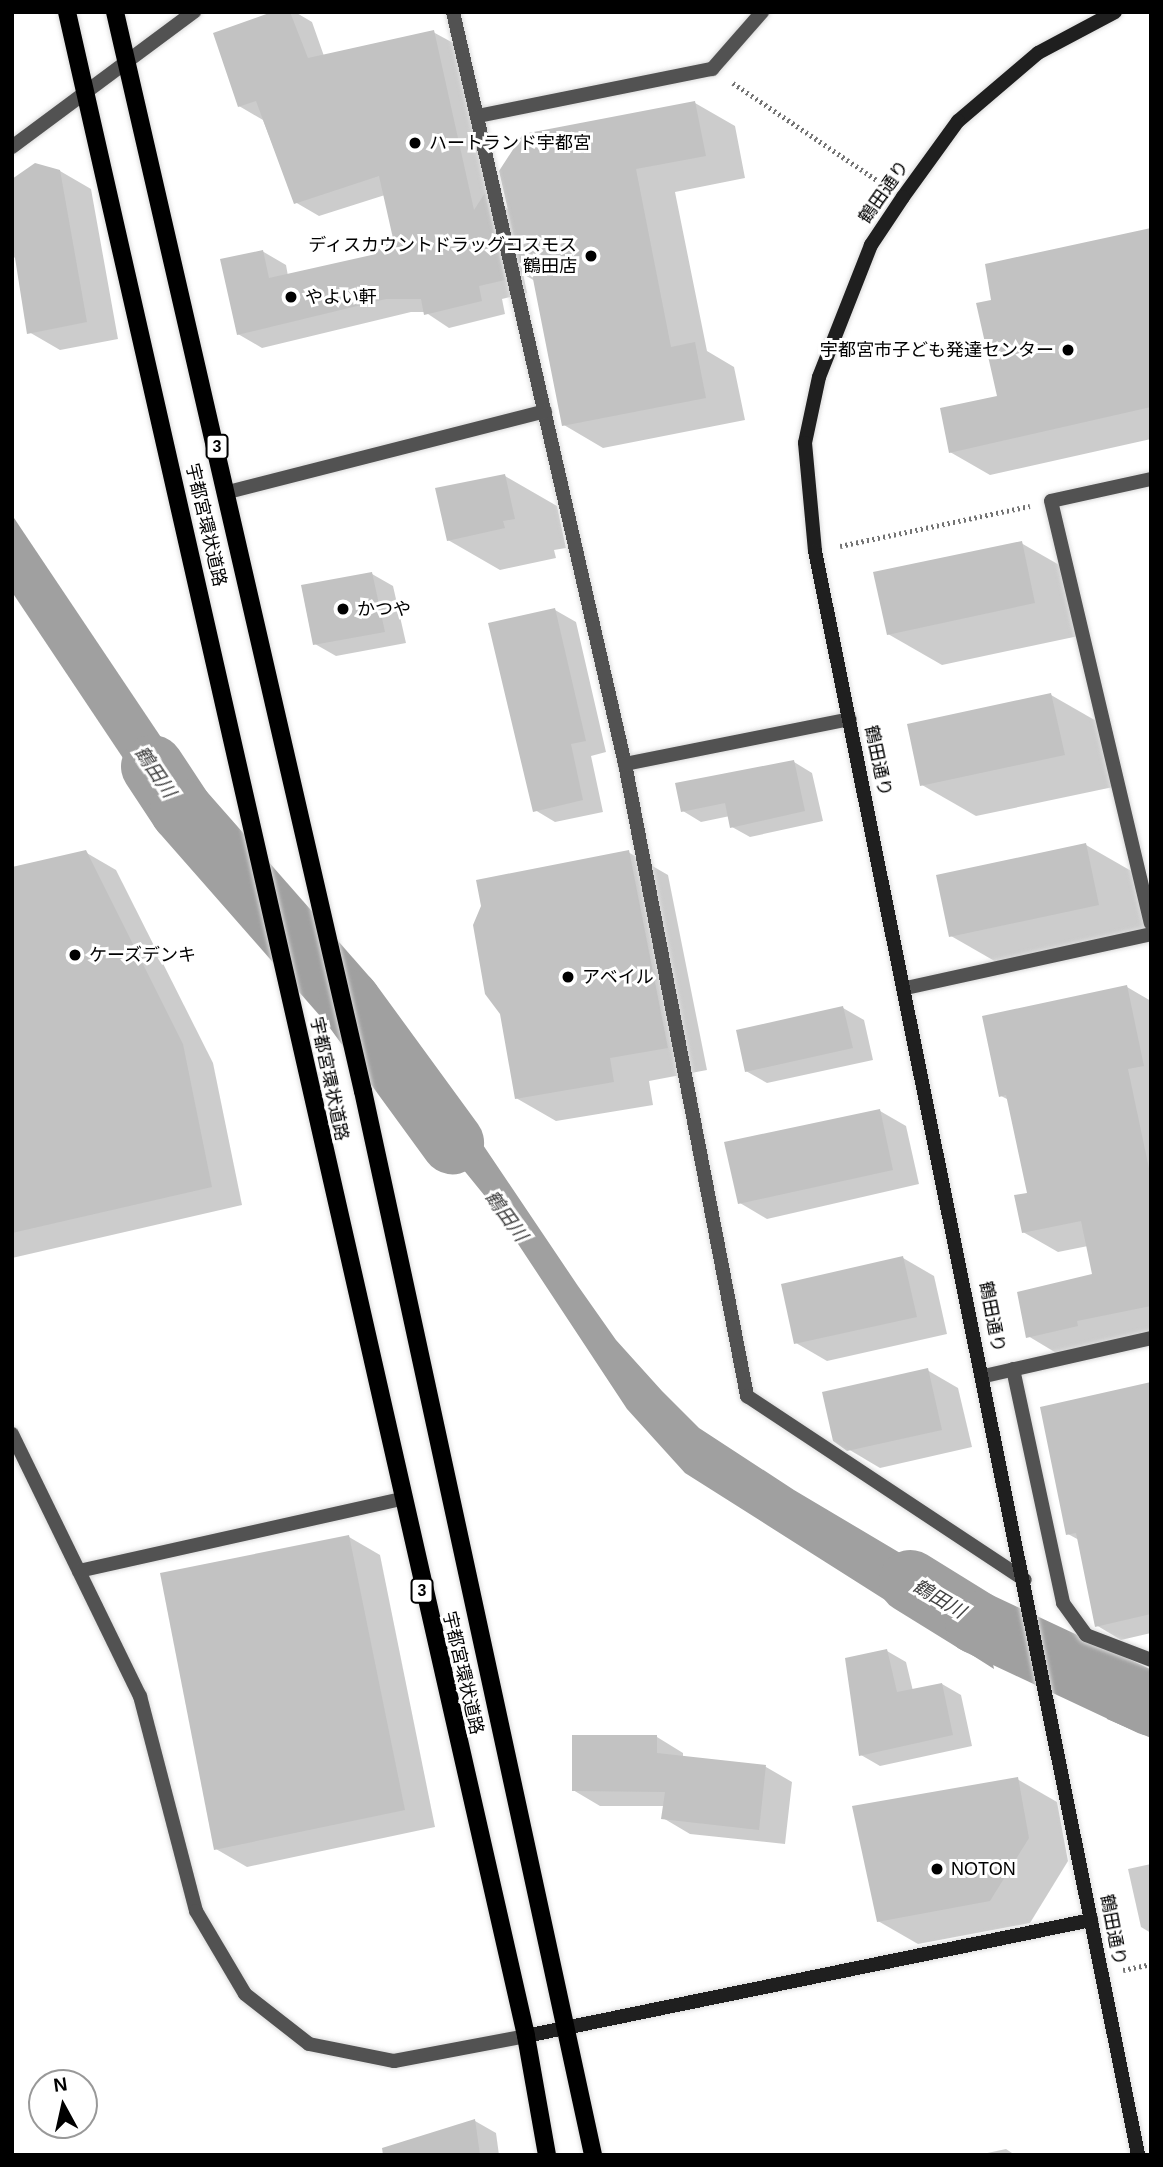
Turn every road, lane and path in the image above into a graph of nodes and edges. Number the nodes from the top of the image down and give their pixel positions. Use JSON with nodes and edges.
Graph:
{"nodes":[{"id":1,"x":67,"y":12,"type":"edge"},
{"id":2,"x":115,"y":12,"type":"edge"},
{"id":3,"x":194,"y":12,"type":"edge"},
{"id":4,"x":453,"y":12,"type":"edge"},
{"id":5,"x":762,"y":12,"type":"edge"},
{"id":6,"x":1115,"y":12,"type":"edge"},
{"id":7,"x":126,"y":62,"type":"junction"},
{"id":8,"x":712,"y":69,"type":"junction"},
{"id":9,"x":85,"y":94,"type":"junction"},
{"id":10,"x":478,"y":116,"type":"junction"},
{"id":11,"x":12,"y":147,"type":"edge"},
{"id":12,"x":903,"y":197,"type":"junction"},
{"id":13,"x":545,"y":411,"type":"junction"},
{"id":14,"x":1151,"y":479,"type":"edge"},
{"id":15,"x":228,"y":492,"type":"junction"},
{"id":16,"x":1051,"y":501,"type":"junction"},
{"id":17,"x":815,"y":551,"type":"junction"},
{"id":18,"x":850,"y":719,"type":"junction"},
{"id":19,"x":625,"y":764,"type":"junction"},
{"id":20,"x":1151,"y":923,"type":"edge"},
{"id":21,"x":1151,"y":934,"type":"edge"},
{"id":22,"x":906,"y":988,"type":"junction"},
{"id":23,"x":1151,"y":1338,"type":"edge"},
{"id":24,"x":1013,"y":1369,"type":"junction"},
{"id":25,"x":984,"y":1376,"type":"junction"},
{"id":26,"x":12,"y":1434,"type":"edge"},
{"id":27,"x":401,"y":1499,"type":"junction"},
{"id":28,"x":79,"y":1571,"type":"junction"},
{"id":29,"x":1026,"y":1580,"type":"junction"},
{"id":30,"x":1151,"y":1660,"type":"edge"},
{"id":31,"x":1091,"y":1920,"type":"junction"},
{"id":32,"x":568,"y":2028,"type":"junction"},
{"id":33,"x":526,"y":2036,"type":"junction"},
{"id":34,"x":547,"y":2155,"type":"edge"},
{"id":35,"x":593,"y":2155,"type":"edge"},
{"id":36,"x":1138,"y":2155,"type":"edge"}],
"edges":[{"from":1,"to":9,"type":"main road","name":"宇都宮環状道路","number":"3"},
{"from":2,"to":7,"type":"main road","name":"宇都宮環状道路","number":"3"},
{"from":3,"to":7,"type":"street"},
{"from":4,"to":10,"type":"street"},
{"from":5,"to":8,"type":"street"},
{"from":6,"to":12,"type":"street","name":"鶴田通り"},
{"from":7,"to":9,"type":"street"},
{"from":7,"to":15,"type":"main road","name":"宇都宮環状道路","number":"3"},
{"from":8,"to":10,"type":"street"},
{"from":8,"to":12,"type":"path"},
{"from":9,"to":11,"type":"street"},
{"from":9,"to":27,"type":"main road","name":"宇都宮環状道路","number":"3"},
{"from":10,"to":13,"type":"street"},
{"from":12,"to":17,"type":"street","name":"鶴田通り"},
{"from":13,"to":15,"type":"street"},
{"from":13,"to":19,"type":"street"},
{"from":14,"to":16,"type":"street"},
{"from":15,"to":32,"type":"main road","name":"宇都宮環状道路","number":"3"},
{"from":16,"to":17,"type":"path"},
{"from":16,"to":20,"type":"street"},
{"from":17,"to":18,"type":"street","name":"鶴田通り"},
{"from":18,"to":19,"type":"street"},
{"from":18,"to":22,"type":"street","name":"鶴田通り"},
{"from":19,"to":29,"type":"street"},
{"from":21,"to":22,"type":"street"},
{"from":22,"to":25,"type":"street","name":"鶴田通り"},
{"from":23,"to":24,"type":"street"},
{"from":24,"to":25,"type":"street"},
{"from":24,"to":30,"type":"street"},
{"from":25,"to":29,"type":"street","name":"鶴田通り"},
{"from":26,"to":28,"type":"street"},
{"from":27,"to":28,"type":"street"},
{"from":27,"to":33,"type":"main road","name":"宇都宮環状道路","number":"3"},
{"from":28,"to":33,"type":"street"},
{"from":29,"to":31,"type":"street","name":"鶴田通り"},
{"from":31,"to":32,"type":"street"},
{"from":31,"to":36,"type":"street","name":"鶴田通り"},
{"from":32,"to":33,"type":"street"},
{"from":32,"to":35,"type":"main road","name":"宇都宮環状道路","number":"3"},
{"from":33,"to":34,"type":"main road","name":"宇都宮環状道路","number":"3"}]}
